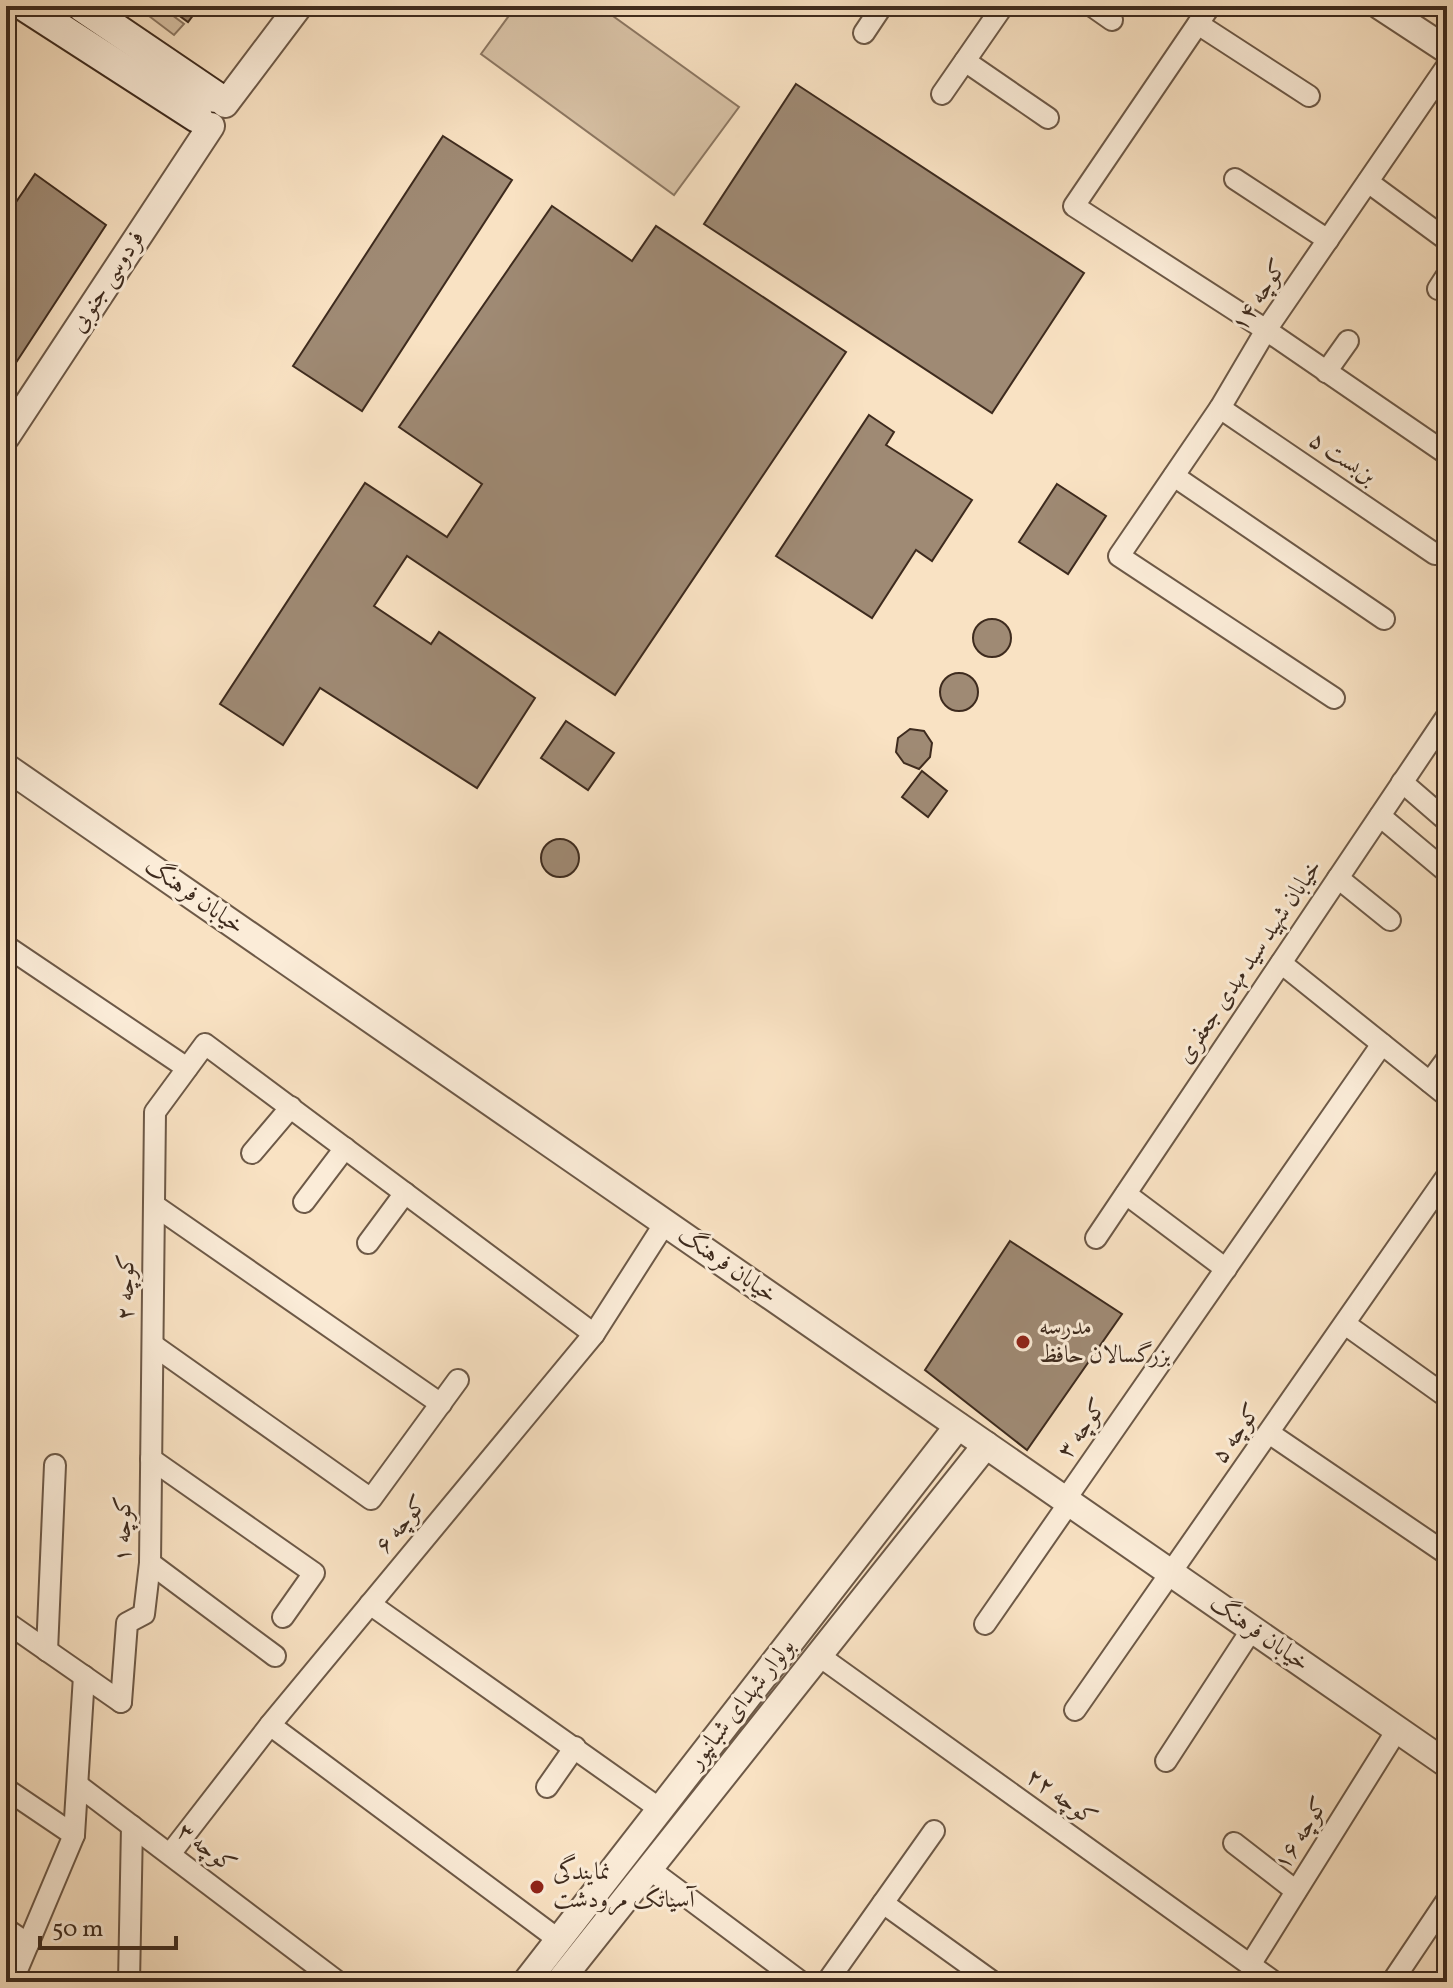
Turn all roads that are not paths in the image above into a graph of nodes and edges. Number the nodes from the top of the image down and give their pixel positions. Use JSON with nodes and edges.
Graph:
{"nodes":[{"id":1,"x":25,"y":6,"type":"edge"},
{"id":2,"x":82,"y":6,"type":"edge"},
{"id":3,"x":299,"y":6,"type":"edge"},
{"id":4,"x":882,"y":6,"type":"edge"},
{"id":5,"x":1003,"y":6,"type":"edge"},
{"id":6,"x":1092,"y":6,"type":"edge"},
{"id":7,"x":1210,"y":6,"type":"edge"},
{"id":8,"x":1380,"y":6,"type":"edge"},
{"id":9,"x":1112,"y":20,"type":"dead end"},
{"id":10,"x":1198,"y":24,"type":"junction"},
{"id":11,"x":864,"y":33,"type":"dead end"},
{"id":12,"x":1447,"y":50,"type":"edge"},
{"id":13,"x":965,"y":61,"type":"junction"},
{"id":14,"x":1447,"y":66,"type":"edge"},
{"id":15,"x":942,"y":94,"type":"dead end"},
{"id":16,"x":1309,"y":96,"type":"dead end"},
{"id":17,"x":212,"y":111,"type":"junction"},
{"id":18,"x":1048,"y":118,"type":"dead end"},
{"id":19,"x":1235,"y":179,"type":"dead end"},
{"id":20,"x":1368,"y":182,"type":"junction"},
{"id":21,"x":1328,"y":240,"type":"junction"},
{"id":22,"x":1447,"y":240,"type":"edge"},
{"id":23,"x":1266,"y":330,"type":"junction"},
{"id":24,"x":1348,"y":341,"type":"dead end"},
{"id":25,"x":1326,"y":372,"type":"junction"},
{"id":26,"x":1220,"y":408,"type":"junction"},
{"id":27,"x":6,"y":437,"type":"edge"},
{"id":28,"x":1445,"y":449,"type":"edge"},
{"id":29,"x":1174,"y":476,"type":"junction"},
{"id":30,"x":1435,"y":554,"type":"dead end"},
{"id":31,"x":1384,"y":619,"type":"dead end"},
{"id":32,"x":1334,"y":698,"type":"dead end"},
{"id":33,"x":1447,"y":716,"type":"edge"},
{"id":34,"x":6,"y":767,"type":"edge"},
{"id":35,"x":1402,"y":782,"type":"junction"},
{"id":36,"x":1380,"y":816,"type":"junction"},
{"id":37,"x":1447,"y":821,"type":"edge"},
{"id":38,"x":1447,"y":872,"type":"edge"},
{"id":39,"x":1338,"y":878,"type":"junction"},
{"id":40,"x":1390,"y":920,"type":"dead end"},
{"id":41,"x":6,"y":946,"type":"edge"},
{"id":42,"x":1281,"y":963,"type":"junction"},
{"id":43,"x":1382,"y":1044,"type":"junction"},
{"id":44,"x":1447,"y":1059,"type":"edge"},
{"id":45,"x":187,"y":1068,"type":"junction"},
{"id":46,"x":1430,"y":1082,"type":"junction"},
{"id":47,"x":1447,"y":1096,"type":"edge"},
{"id":48,"x":291,"y":1107,"type":"junction"},
{"id":49,"x":345,"y":1148,"type":"junction"},
{"id":50,"x":252,"y":1153,"type":"dead end"},
{"id":51,"x":1447,"y":1176,"type":"edge"},
{"id":52,"x":405,"y":1193,"type":"junction"},
{"id":53,"x":1126,"y":1194,"type":"junction"},
{"id":54,"x":304,"y":1202,"type":"dead end"},
{"id":55,"x":154,"y":1205,"type":"junction"},
{"id":56,"x":665,"y":1223,"type":"junction"},
{"id":57,"x":1096,"y":1238,"type":"dead end"},
{"id":58,"x":368,"y":1243,"type":"dead end"},
{"id":59,"x":1226,"y":1269,"type":"junction"},
{"id":60,"x":1345,"y":1324,"type":"junction"},
{"id":61,"x":594,"y":1334,"type":"junction"},
{"id":62,"x":153,"y":1345,"type":"junction"},
{"id":63,"x":458,"y":1380,"type":"dead end"},
{"id":64,"x":1447,"y":1397,"type":"edge"},
{"id":65,"x":441,"y":1404,"type":"junction"},
{"id":66,"x":958,"y":1426,"type":"junction"},
{"id":67,"x":1269,"y":1433,"type":"junction"},
{"id":68,"x":986,"y":1445,"type":"junction"},
{"id":69,"x":151,"y":1459,"type":"junction"},
{"id":70,"x":55,"y":1465,"type":"dead end"},
{"id":71,"x":920,"y":1477,"type":"junction"},
{"id":72,"x":945,"y":1495,"type":"junction"},
{"id":73,"x":1067,"y":1502,"type":"junction"},
{"id":74,"x":1447,"y":1554,"type":"edge"},
{"id":75,"x":150,"y":1563,"type":"junction"},
{"id":76,"x":1172,"y":1574,"type":"junction"},
{"id":77,"x":370,"y":1604,"type":"junction"},
{"id":78,"x":283,"y":1617,"type":"dead end"},
{"id":79,"x":6,"y":1622,"type":"edge"},
{"id":80,"x":985,"y":1624,"type":"dead end"},
{"id":81,"x":1252,"y":1629,"type":"junction"},
{"id":82,"x":47,"y":1651,"type":"junction"},
{"id":83,"x":818,"y":1655,"type":"junction"},
{"id":84,"x":275,"y":1656,"type":"dead end"},
{"id":85,"x":84,"y":1676,"type":"junction"},
{"id":86,"x":1075,"y":1710,"type":"dead end"},
{"id":87,"x":270,"y":1725,"type":"junction"},
{"id":88,"x":1397,"y":1730,"type":"junction"},
{"id":89,"x":575,"y":1747,"type":"junction"},
{"id":90,"x":1166,"y":1761,"type":"dead end"},
{"id":91,"x":1447,"y":1764,"type":"edge"},
{"id":92,"x":79,"y":1786,"type":"junction"},
{"id":93,"x":547,"y":1787,"type":"dead end"},
{"id":94,"x":6,"y":1789,"type":"edge"},
{"id":95,"x":660,"y":1809,"type":"junction"},
{"id":96,"x":132,"y":1826,"type":"junction"},
{"id":97,"x":934,"y":1831,"type":"dead end"},
{"id":98,"x":74,"y":1835,"type":"junction"},
{"id":99,"x":1234,"y":1843,"type":"dead end"},
{"id":100,"x":170,"y":1854,"type":"junction"},
{"id":101,"x":648,"y":1868,"type":"junction"},
{"id":102,"x":1296,"y":1891,"type":"junction"},
{"id":103,"x":588,"y":1901,"type":"junction"},
{"id":104,"x":883,"y":1903,"type":"junction"},
{"id":105,"x":1446,"y":1905,"type":"edge"},
{"id":106,"x":610,"y":1916,"type":"junction"},
{"id":107,"x":6,"y":1929,"type":"edge"},
{"id":108,"x":559,"y":1940,"type":"junction"},
{"id":109,"x":28,"y":1944,"type":"junction"},
{"id":110,"x":1250,"y":1965,"type":"junction"},
{"id":111,"x":12,"y":1982,"type":"edge"},
{"id":112,"x":129,"y":1982,"type":"edge"},
{"id":113,"x":338,"y":1982,"type":"edge"},
{"id":114,"x":526,"y":1982,"type":"edge"},
{"id":115,"x":559,"y":1982,"type":"edge"},
{"id":116,"x":801,"y":1982,"type":"edge"},
{"id":117,"x":827,"y":1982,"type":"edge"},
{"id":118,"x":993,"y":1982,"type":"edge"},
{"id":119,"x":1274,"y":1982,"type":"edge"},
{"id":120,"x":1392,"y":1982,"type":"edge"}],
"edges":[{"from":1,"to":17,"type":"main road"},
{"from":2,"to":17,"type":"main road"},
{"from":3,"to":17,"type":"street","name":"فردوسی جنوبی"},
{"from":4,"to":11,"type":"street"},
{"from":5,"to":13,"type":"street"},
{"from":6,"to":9,"type":"street"},
{"from":7,"to":10,"type":"street"},
{"from":8,"to":12,"type":"street"},
{"from":10,"to":16,"type":"street"},
{"from":10,"to":23,"type":"street"},
{"from":13,"to":15,"type":"street"},
{"from":13,"to":18,"type":"street"},
{"from":14,"to":20,"type":"street","name":"کوچه ۱۴"},
{"from":17,"to":27,"type":"street","name":"فردوسی جنوبی"},
{"from":19,"to":21,"type":"street"},
{"from":20,"to":21,"type":"street","name":"کوچه ۱۴"},
{"from":20,"to":22,"type":"street"},
{"from":21,"to":23,"type":"street","name":"کوچه ۱۴"},
{"from":23,"to":25,"type":"street"},
{"from":23,"to":26,"type":"street","name":"کوچه ۱۴"},
{"from":24,"to":25,"type":"street"},
{"from":25,"to":28,"type":"street"},
{"from":26,"to":29,"type":"street","name":"کوچه ۱۴"},
{"from":26,"to":30,"type":"street","name":"بن‌بست ۵"},
{"from":29,"to":31,"type":"street"},
{"from":29,"to":32,"type":"street","name":"کوچه ۱۴"},
{"from":33,"to":35,"type":"street","name":"خیابان شهید سید مهدی جعفری"},
{"from":34,"to":56,"type":"street","name":"خیابان فرهنگ"},
{"from":35,"to":36,"type":"street","name":"خیابان شهید سید مهدی جعفری"},
{"from":35,"to":37,"type":"street"},
{"from":36,"to":38,"type":"street"},
{"from":36,"to":39,"type":"street","name":"خیابان شهید سید مهدی جعفری"},
{"from":39,"to":40,"type":"street"},
{"from":39,"to":42,"type":"street","name":"خیابان شهید سید مهدی جعفری"},
{"from":41,"to":45,"type":"street"},
{"from":42,"to":43,"type":"street"},
{"from":42,"to":53,"type":"street","name":"خیابان شهید سید مهدی جعفری"},
{"from":43,"to":46,"type":"street"},
{"from":43,"to":59,"type":"street"},
{"from":44,"to":46,"type":"street"},
{"from":45,"to":48,"type":"street"},
{"from":45,"to":55,"type":"street","name":"کوچه ۲"},
{"from":46,"to":47,"type":"street"},
{"from":48,"to":49,"type":"street"},
{"from":48,"to":50,"type":"street"},
{"from":49,"to":52,"type":"street"},
{"from":49,"to":54,"type":"street"},
{"from":51,"to":60,"type":"street"},
{"from":52,"to":58,"type":"street"},
{"from":52,"to":61,"type":"street"},
{"from":53,"to":57,"type":"street","name":"خیابان شهید سید مهدی جعفری"},
{"from":53,"to":59,"type":"street"},
{"from":55,"to":62,"type":"street","name":"کوچه ۲"},
{"from":55,"to":65,"type":"street"},
{"from":56,"to":61,"type":"street","name":"کوچه ۶"},
{"from":56,"to":66,"type":"street","name":"خیابان فرهنگ"},
{"from":59,"to":73,"type":"street","name":"کوچه ۳"},
{"from":60,"to":64,"type":"street"},
{"from":60,"to":67,"type":"street","name":"کوچه ۵"},
{"from":61,"to":77,"type":"street","name":"کوچه ۶"},
{"from":62,"to":65,"type":"street","name":"کوچه ۲"},
{"from":62,"to":69,"type":"street","name":"کوچه ۱"},
{"from":63,"to":65,"type":"street"},
{"from":66,"to":68,"type":"street","name":"خیابان فرهنگ"},
{"from":66,"to":71,"type":"street","name":"بولوار شهدای شبانپور"},
{"from":67,"to":74,"type":"street"},
{"from":67,"to":76,"type":"street","name":"کوچه ۵"},
{"from":68,"to":72,"type":"street","name":"بولوار شهدای شبانپور"},
{"from":68,"to":73,"type":"street","name":"خیابان فرهنگ"},
{"from":69,"to":75,"type":"street","name":"کوچه ۱"},
{"from":69,"to":78,"type":"street"},
{"from":70,"to":82,"type":"street"},
{"from":71,"to":72,"type":"street"},
{"from":71,"to":95,"type":"street","name":"بولوار شهدای شبانپور"},
{"from":72,"to":83,"type":"street","name":"بولوار شهدای شبانپور"},
{"from":73,"to":76,"type":"street","name":"خیابان فرهنگ"},
{"from":73,"to":80,"type":"street","name":"کوچه ۳"},
{"from":75,"to":84,"type":"street"},
{"from":75,"to":85,"type":"street","name":"کوچه ۱"},
{"from":76,"to":81,"type":"street","name":"خیابان فرهنگ"},
{"from":76,"to":86,"type":"street","name":"کوچه ۵"},
{"from":77,"to":87,"type":"street","name":"کوچه ۶"},
{"from":77,"to":89,"type":"street"},
{"from":79,"to":82,"type":"street"},
{"from":81,"to":88,"type":"street","name":"خیابان فرهنگ"},
{"from":81,"to":90,"type":"street"},
{"from":82,"to":85,"type":"street"},
{"from":83,"to":101,"type":"street","name":"بولوار شهدای شبانپور"},
{"from":83,"to":110,"type":"street","name":"کوچه ۲۲"},
{"from":85,"to":92,"type":"street"},
{"from":87,"to":100,"type":"street","name":"کوچه ۶"},
{"from":87,"to":108,"type":"street"},
{"from":88,"to":91,"type":"street","name":"خیابان فرهنگ"},
{"from":88,"to":102,"type":"street","name":"کوچه ۱۶"},
{"from":89,"to":93,"type":"street"},
{"from":89,"to":95,"type":"street"},
{"from":92,"to":96,"type":"street","name":"کوچه ۳"},
{"from":92,"to":98,"type":"street"},
{"from":94,"to":98,"type":"street"},
{"from":95,"to":103,"type":"street","name":"بولوار شهدای شبانپور"},
{"from":96,"to":100,"type":"street","name":"کوچه ۳"},
{"from":96,"to":112,"type":"street"},
{"from":97,"to":104,"type":"street"},
{"from":98,"to":109,"type":"street"},
{"from":99,"to":102,"type":"street"},
{"from":100,"to":113,"type":"street","name":"کوچه ۳"},
{"from":101,"to":106,"type":"street","name":"بولوار شهدای شبانپور"},
{"from":101,"to":116,"type":"street"},
{"from":102,"to":110,"type":"street","name":"کوچه ۱۶"},
{"from":103,"to":106,"type":"street"},
{"from":103,"to":108,"type":"street","name":"بولوار شهدای شبانپور"},
{"from":104,"to":117,"type":"street"},
{"from":104,"to":118,"type":"street"},
{"from":105,"to":120,"type":"street"},
{"from":106,"to":115,"type":"street","name":"بولوار شهدای شبانپور"},
{"from":107,"to":109,"type":"street"},
{"from":108,"to":114,"type":"street","name":"بولوار شهدای شبانپور"},
{"from":109,"to":111,"type":"street"},
{"from":110,"to":119,"type":"street","name":"کوچه ۲۲"}]}
